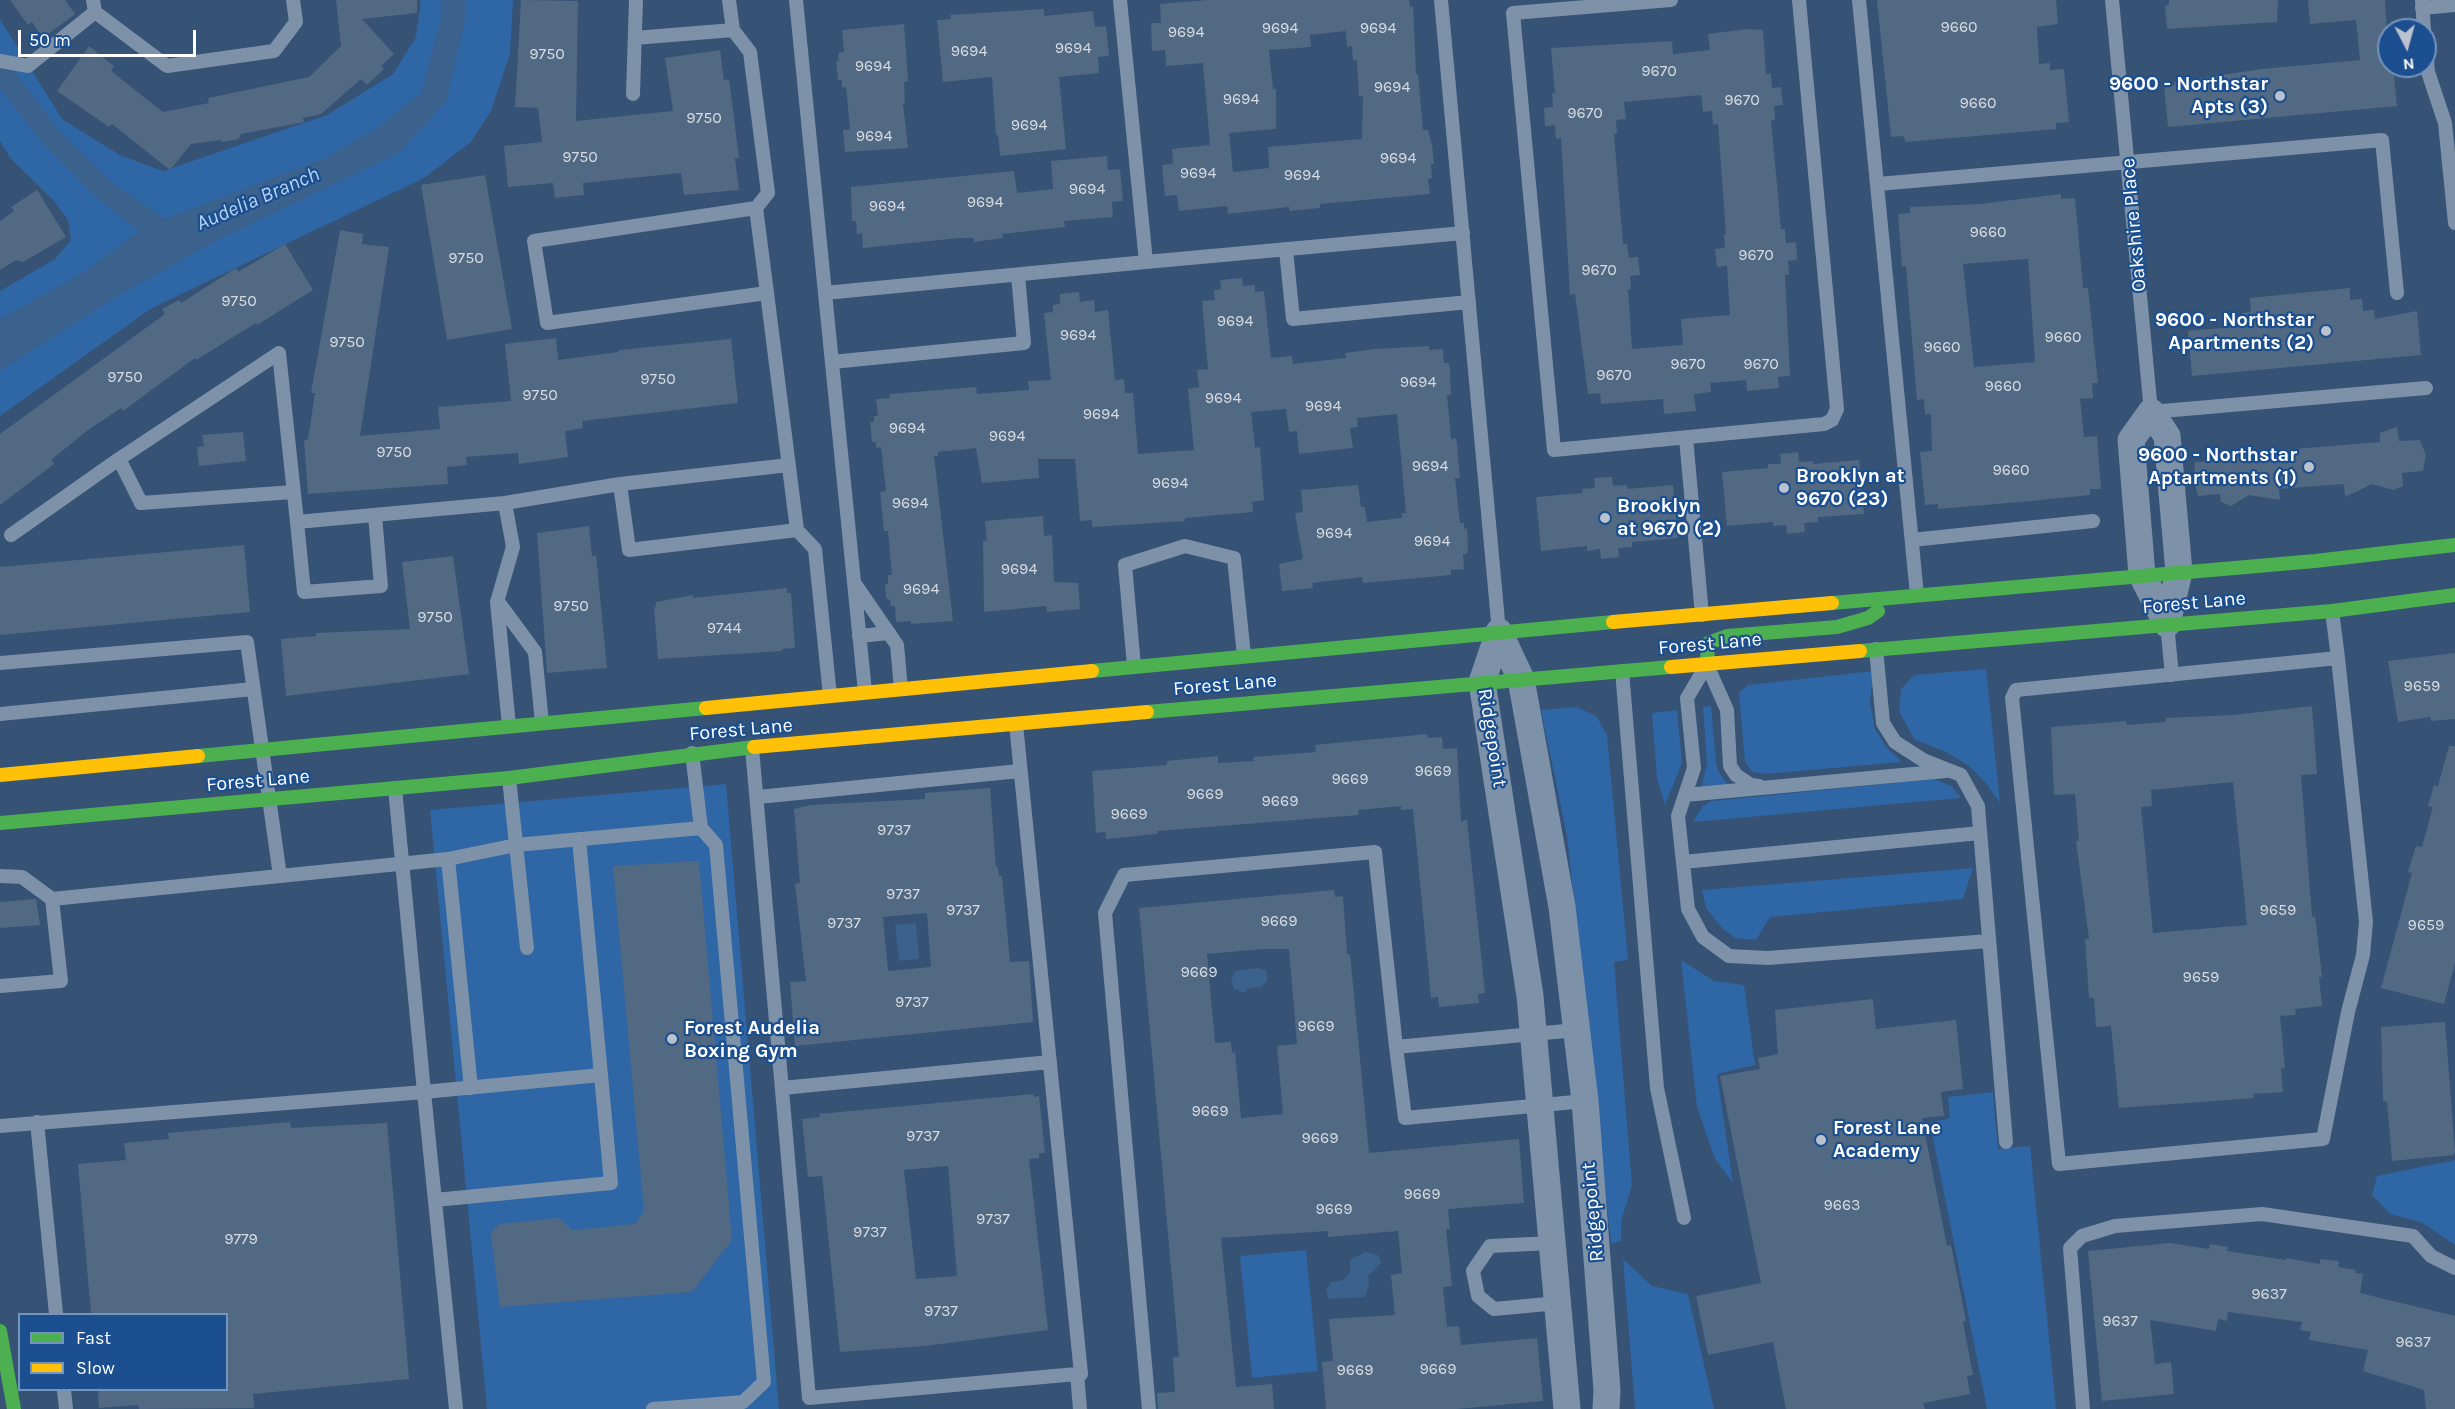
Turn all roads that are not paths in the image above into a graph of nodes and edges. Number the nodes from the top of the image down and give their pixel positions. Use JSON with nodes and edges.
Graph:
{"nodes":[{"id":1,"x":293,"y":0,"type":"edge"},
{"id":2,"x":636,"y":0,"type":"edge"},
{"id":3,"x":729,"y":0,"type":"edge"},
{"id":4,"x":796,"y":0,"type":"edge"},
{"id":5,"x":1120,"y":0,"type":"edge"},
{"id":6,"x":1441,"y":0,"type":"edge"},
{"id":7,"x":1671,"y":0,"type":"edge"},
{"id":8,"x":1799,"y":0,"type":"edge"},
{"id":9,"x":1859,"y":0,"type":"edge"},
{"id":10,"x":2112,"y":0,"type":"edge"},
{"id":11,"x":1656,"y":1,"type":"edge"},
{"id":12,"x":2422,"y":4,"type":"edge"},
{"id":13,"x":2455,"y":5,"type":"edge"},
{"id":14,"x":94,"y":6,"type":"edge"},
{"id":15,"x":733,"y":30,"type":"junction"},
{"id":16,"x":635,"y":38,"type":"junction"},
{"id":17,"x":0,"y":61,"type":"edge"},
{"id":18,"x":2430,"y":78,"type":"edge"},
{"id":19,"x":633,"y":94,"type":"dead end"},
{"id":20,"x":2128,"y":160,"type":"junction"},
{"id":21,"x":1878,"y":184,"type":"junction"},
{"id":22,"x":756,"y":208,"type":"junction"},
{"id":23,"x":2455,"y":223,"type":"edge"},
{"id":24,"x":1463,"y":233,"type":"junction"},
{"id":25,"x":1286,"y":250,"type":"junction"},
{"id":26,"x":1146,"y":262,"type":"junction"},
{"id":27,"x":1018,"y":275,"type":"junction"},
{"id":28,"x":767,"y":293,"type":"junction"},
{"id":29,"x":825,"y":293,"type":"junction"},
{"id":30,"x":2397,"y":293,"type":"dead end"},
{"id":31,"x":1469,"y":302,"type":"junction"},
{"id":32,"x":832,"y":362,"type":"junction"},
{"id":33,"x":2426,"y":388,"type":"dead end"},
{"id":34,"x":2151,"y":412,"type":"junction"},
{"id":35,"x":1686,"y":438,"type":"junction"},
{"id":36,"x":118,"y":459,"type":"junction"},
{"id":37,"x":789,"y":465,"type":"junction"},
{"id":38,"x":620,"y":484,"type":"junction"},
{"id":39,"x":294,"y":492,"type":"junction"},
{"id":40,"x":506,"y":503,"type":"junction"},
{"id":41,"x":375,"y":515,"type":"junction"},
{"id":42,"x":2093,"y":521,"type":"dead end"},
{"id":43,"x":297,"y":522,"type":"junction"},
{"id":44,"x":797,"y":530,"type":"junction"},
{"id":45,"x":11,"y":535,"type":"dead end"},
{"id":46,"x":1912,"y":540,"type":"junction"},
{"id":47,"x":2455,"y":545,"type":"edge"},
{"id":48,"x":2179,"y":572,"type":"junction"},
{"id":49,"x":2142,"y":575,"type":"junction"},
{"id":50,"x":853,"y":582,"type":"junction"},
{"id":51,"x":2455,"y":595,"type":"edge"},
{"id":52,"x":1918,"y":596,"type":"junction"},
{"id":53,"x":1894,"y":598,"type":"junction"},
{"id":54,"x":498,"y":602,"type":"junction"},
{"id":55,"x":2332,"y":611,"type":"junction"},
{"id":56,"x":1702,"y":616,"type":"junction"},
{"id":57,"x":2167,"y":624,"type":"junction"},
{"id":58,"x":1499,"y":632,"type":"junction"},
{"id":59,"x":889,"y":633,"type":"junction"},
{"id":60,"x":859,"y":636,"type":"junction"},
{"id":61,"x":1876,"y":649,"type":"junction"},
{"id":62,"x":1244,"y":656,"type":"junction"},
{"id":63,"x":2338,"y":658,"type":"junction"},
{"id":64,"x":0,"y":663,"type":"edge"},
{"id":65,"x":1707,"y":664,"type":"junction"},
{"id":66,"x":1134,"y":666,"type":"junction"},
{"id":67,"x":1622,"y":671,"type":"junction"},
{"id":68,"x":2172,"y":675,"type":"junction"},
{"id":69,"x":1521,"y":679,"type":"junction"},
{"id":70,"x":1482,"y":682,"type":"junction"},
{"id":71,"x":901,"y":688,"type":"junction"},
{"id":72,"x":253,"y":689,"type":"junction"},
{"id":73,"x":865,"y":692,"type":"junction"},
{"id":74,"x":830,"y":696,"type":"junction"},
{"id":75,"x":824,"y":709,"type":"dead end"},
{"id":76,"x":0,"y":714,"type":"edge"},
{"id":77,"x":1016,"y":718,"type":"junction"},
{"id":78,"x":542,"y":723,"type":"junction"},
{"id":79,"x":509,"y":726,"type":"junction"},
{"id":80,"x":699,"y":738,"type":"dead end"},
{"id":81,"x":752,"y":748,"type":"junction"},
{"id":82,"x":261,"y":750,"type":"junction"},
{"id":83,"x":692,"y":753,"type":"junction"},
{"id":84,"x":1020,"y":771,"type":"junction"},
{"id":85,"x":1949,"y":771,"type":"junction"},
{"id":86,"x":0,"y":775,"type":"edge"},
{"id":87,"x":509,"y":778,"type":"junction"},
{"id":88,"x":1764,"y":787,"type":"junction"},
{"id":89,"x":395,"y":788,"type":"junction"},
{"id":90,"x":1685,"y":795,"type":"junction"},
{"id":91,"x":758,"y":796,"type":"junction"},
{"id":92,"x":271,"y":800,"type":"junction"},
{"id":93,"x":0,"y":823,"type":"edge"},
{"id":94,"x":701,"y":828,"type":"junction"},
{"id":95,"x":1980,"y":833,"type":"junction"},
{"id":96,"x":579,"y":839,"type":"junction"},
{"id":97,"x":516,"y":845,"type":"junction"},
{"id":98,"x":448,"y":859,"type":"junction"},
{"id":99,"x":1683,"y":862,"type":"junction"},
{"id":100,"x":402,"y":864,"type":"junction"},
{"id":101,"x":0,"y":876,"type":"edge"},
{"id":102,"x":280,"y":876,"type":"junction"},
{"id":103,"x":52,"y":899,"type":"junction"},
{"id":104,"x":1562,"y":907,"type":"junction"},
{"id":105,"x":1519,"y":913,"type":"junction"},
{"id":106,"x":1989,"y":941,"type":"junction"},
{"id":107,"x":527,"y":948,"type":"dead end"},
{"id":108,"x":0,"y":986,"type":"edge"},
{"id":109,"x":1576,"y":1030,"type":"junction"},
{"id":110,"x":1534,"y":1033,"type":"junction"},
{"id":111,"x":1396,"y":1047,"type":"junction"},
{"id":112,"x":1050,"y":1062,"type":"junction"},
{"id":113,"x":601,"y":1075,"type":"junction"},
{"id":114,"x":471,"y":1088,"type":"junction"},
{"id":115,"x":782,"y":1088,"type":"junction"},
{"id":116,"x":424,"y":1092,"type":"junction"},
{"id":117,"x":1585,"y":1101,"type":"junction"},
{"id":118,"x":1540,"y":1105,"type":"junction"},
{"id":119,"x":37,"y":1122,"type":"junction"},
{"id":120,"x":0,"y":1126,"type":"edge"},
{"id":121,"x":2006,"y":1142,"type":"dead end"},
{"id":122,"x":435,"y":1200,"type":"junction"},
{"id":123,"x":1684,"y":1218,"type":"dead end"},
{"id":124,"x":1553,"y":1256,"type":"junction"},
{"id":125,"x":1598,"y":1266,"type":"junction"},
{"id":126,"x":2455,"y":1269,"type":"edge"},
{"id":127,"x":1558,"y":1304,"type":"junction"},
{"id":128,"x":56,"y":1313,"type":"edge"},
{"id":129,"x":0,"y":1331,"type":"edge"},
{"id":130,"x":1077,"y":1374,"type":"junction"},
{"id":131,"x":64,"y":1391,"type":"edge"},
{"id":132,"x":825,"y":1403,"type":"edge"},
{"id":133,"x":14,"y":1409,"type":"edge"},
{"id":134,"x":66,"y":1409,"type":"edge"},
{"id":135,"x":456,"y":1409,"type":"edge"},
{"id":136,"x":653,"y":1409,"type":"edge"},
{"id":137,"x":1080,"y":1409,"type":"edge"},
{"id":138,"x":1149,"y":1409,"type":"edge"},
{"id":139,"x":1567,"y":1409,"type":"edge"},
{"id":140,"x":1606,"y":1409,"type":"edge"},
{"id":141,"x":2083,"y":1409,"type":"edge"}],
"edges":[{"from":1,"to":14,"type":"lane"},
{"from":2,"to":16,"type":"lane"},
{"from":3,"to":15,"type":"lane"},
{"from":4,"to":29,"type":"lane"},
{"from":5,"to":26,"type":"lane"},
{"from":6,"to":24,"type":"lane"},
{"from":7,"to":11,"type":"lane"},
{"from":8,"to":35,"type":"lane"},
{"from":9,"to":21,"type":"lane"},
{"from":10,"to":20,"type":"lane","name":"Oakshire Place"},
{"from":11,"to":35,"type":"lane"},
{"from":12,"to":13,"type":"lane"},
{"from":14,"to":17,"type":"lane"},
{"from":15,"to":16,"type":"lane"},
{"from":15,"to":22,"type":"lane"},
{"from":16,"to":19,"type":"lane"},
{"from":18,"to":23,"type":"lane"},
{"from":20,"to":21,"type":"lane"},
{"from":20,"to":30,"type":"lane"},
{"from":20,"to":34,"type":"lane","name":"Oakshire Place"},
{"from":21,"to":46,"type":"lane"},
{"from":22,"to":28,"type":"lane"},
{"from":22,"to":28,"type":"lane"},
{"from":24,"to":25,"type":"lane"},
{"from":24,"to":31,"type":"lane"},
{"from":25,"to":26,"type":"lane"},
{"from":25,"to":31,"type":"lane"},
{"from":26,"to":27,"type":"lane"},
{"from":27,"to":29,"type":"lane"},
{"from":27,"to":32,"type":"lane"},
{"from":28,"to":37,"type":"lane"},
{"from":29,"to":32,"type":"lane"},
{"from":31,"to":58,"type":"lane"},
{"from":32,"to":50,"type":"lane"},
{"from":33,"to":34,"type":"lane"},
{"from":34,"to":48,"type":"street","name":"Oakshire Place"},
{"from":34,"to":49,"type":"street"},
{"from":35,"to":56,"type":"lane"},
{"from":36,"to":39,"type":"lane"},
{"from":36,"to":39,"type":"lane"},
{"from":36,"to":45,"type":"lane"},
{"from":37,"to":38,"type":"lane"},
{"from":37,"to":44,"type":"lane"},
{"from":38,"to":40,"type":"lane"},
{"from":38,"to":44,"type":"lane"},
{"from":39,"to":43,"type":"lane"},
{"from":40,"to":41,"type":"lane"},
{"from":40,"to":54,"type":"lane"},
{"from":41,"to":43,"type":"lane"},
{"from":41,"to":43,"type":"lane"},
{"from":42,"to":46,"type":"lane"},
{"from":44,"to":74,"type":"lane"},
{"from":46,"to":52,"type":"lane"},
{"from":47,"to":48,"type":"main road","name":"Forest Lane"},
{"from":48,"to":49,"type":"main road","name":"Forest Lane"},
{"from":48,"to":57,"type":"street","name":"Oakshire Place"},
{"from":49,"to":52,"type":"main road","name":"Forest Lane"},
{"from":49,"to":57,"type":"street"},
{"from":50,"to":59,"type":"lane"},
{"from":50,"to":60,"type":"lane"},
{"from":51,"to":55,"type":"main road","name":"Forest Lane"},
{"from":52,"to":53,"type":"main road","name":"Forest Lane"},
{"from":53,"to":56,"type":"main road","name":"Forest Lane"},
{"from":53,"to":65,"type":"main road"},
{"from":54,"to":78,"type":"lane"},
{"from":54,"to":79,"type":"lane"},
{"from":55,"to":57,"type":"main road","name":"Forest Lane"},
{"from":55,"to":63,"type":"lane"},
{"from":56,"to":58,"type":"main road","name":"Forest Lane"},
{"from":57,"to":61,"type":"main road","name":"Forest Lane"},
{"from":57,"to":68,"type":"lane"},
{"from":58,"to":62,"type":"main road","name":"Forest Lane"},
{"from":58,"to":69,"type":"street","name":"Ridgepoint"},
{"from":58,"to":70,"type":"street","name":"Ridgepoint"},
{"from":59,"to":60,"type":"lane"},
{"from":59,"to":71,"type":"lane"},
{"from":60,"to":73,"type":"lane"},
{"from":61,"to":65,"type":"main road","name":"Forest Lane"},
{"from":61,"to":85,"type":"lane"},
{"from":62,"to":66,"type":"main road","name":"Forest Lane"},
{"from":62,"to":66,"type":"lane"},
{"from":63,"to":68,"type":"lane"},
{"from":63,"to":68,"type":"lane"},
{"from":64,"to":72,"type":"lane"},
{"from":65,"to":67,"type":"main road","name":"Forest Lane"},
{"from":65,"to":88,"type":"lane"},
{"from":65,"to":90,"type":"lane"},
{"from":66,"to":71,"type":"main road","name":"Forest Lane"},
{"from":67,"to":69,"type":"main road","name":"Forest Lane"},
{"from":67,"to":123,"type":"lane"},
{"from":69,"to":70,"type":"main road","name":"Forest Lane"},
{"from":69,"to":104,"type":"street","name":"Ridgepoint"},
{"from":70,"to":77,"type":"main road","name":"Forest Lane"},
{"from":70,"to":105,"type":"street","name":"Ridgepoint"},
{"from":71,"to":73,"type":"main road","name":"Forest Lane"},
{"from":72,"to":76,"type":"lane"},
{"from":72,"to":82,"type":"lane"},
{"from":73,"to":74,"type":"main road","name":"Forest Lane"},
{"from":74,"to":75,"type":"main road"},
{"from":74,"to":78,"type":"main road","name":"Forest Lane"},
{"from":77,"to":81,"type":"main road","name":"Forest Lane"},
{"from":77,"to":84,"type":"lane"},
{"from":78,"to":79,"type":"main road","name":"Forest Lane"},
{"from":79,"to":82,"type":"main road","name":"Forest Lane"},
{"from":80,"to":83,"type":"main road"},
{"from":81,"to":83,"type":"main road","name":"Forest Lane"},
{"from":81,"to":91,"type":"lane"},
{"from":82,"to":86,"type":"main road","name":"Forest Lane"},
{"from":82,"to":92,"type":"lane"},
{"from":83,"to":87,"type":"main road","name":"Forest Lane"},
{"from":83,"to":94,"type":"lane"},
{"from":84,"to":91,"type":"lane"},
{"from":84,"to":112,"type":"lane"},
{"from":85,"to":88,"type":"lane"},
{"from":85,"to":95,"type":"lane"},
{"from":87,"to":89,"type":"main road","name":"Forest Lane"},
{"from":87,"to":97,"type":"lane"},
{"from":88,"to":90,"type":"lane"},
{"from":89,"to":92,"type":"main road","name":"Forest Lane"},
{"from":89,"to":100,"type":"lane"},
{"from":90,"to":99,"type":"lane"},
{"from":91,"to":115,"type":"lane"},
{"from":92,"to":93,"type":"main road","name":"Forest Lane"},
{"from":92,"to":102,"type":"lane"},
{"from":94,"to":96,"type":"lane"},
{"from":94,"to":136,"type":"lane"},
{"from":95,"to":99,"type":"lane"},
{"from":95,"to":106,"type":"lane"},
{"from":96,"to":97,"type":"lane"},
{"from":96,"to":113,"type":"lane"},
{"from":97,"to":98,"type":"lane"},
{"from":97,"to":107,"type":"lane"},
{"from":98,"to":100,"type":"lane"},
{"from":98,"to":114,"type":"lane"},
{"from":99,"to":106,"type":"lane"},
{"from":100,"to":102,"type":"lane"},
{"from":100,"to":116,"type":"lane"},
{"from":101,"to":103,"type":"lane"},
{"from":102,"to":103,"type":"lane"},
{"from":103,"to":108,"type":"lane"},
{"from":104,"to":105,"type":"street"},
{"from":104,"to":109,"type":"street","name":"Ridgepoint"},
{"from":105,"to":110,"type":"street","name":"Ridgepoint"},
{"from":106,"to":121,"type":"lane"},
{"from":109,"to":110,"type":"lane"},
{"from":109,"to":117,"type":"street","name":"Ridgepoint"},
{"from":110,"to":111,"type":"lane"},
{"from":110,"to":118,"type":"street","name":"Ridgepoint"},
{"from":111,"to":118,"type":"lane"},
{"from":111,"to":138,"type":"lane"},
{"from":112,"to":115,"type":"lane"},
{"from":112,"to":130,"type":"lane"},
{"from":113,"to":114,"type":"lane"},
{"from":113,"to":122,"type":"lane"},
{"from":114,"to":116,"type":"lane"},
{"from":115,"to":132,"type":"lane"},
{"from":116,"to":119,"type":"lane"},
{"from":116,"to":122,"type":"lane"},
{"from":117,"to":118,"type":"lane"},
{"from":117,"to":125,"type":"street","name":"Ridgepoint"},
{"from":118,"to":124,"type":"street","name":"Ridgepoint"},
{"from":119,"to":120,"type":"lane"},
{"from":119,"to":128,"type":"lane"},
{"from":122,"to":135,"type":"lane"},
{"from":124,"to":125,"type":"street"},
{"from":124,"to":127,"type":"street","name":"Ridgepoint"},
{"from":124,"to":127,"type":"lane"},
{"from":125,"to":140,"type":"street","name":"Ridgepoint"},
{"from":126,"to":141,"type":"lane"},
{"from":127,"to":139,"type":"street","name":"Ridgepoint"},
{"from":129,"to":133,"type":"main road"},
{"from":130,"to":132,"type":"lane"},
{"from":130,"to":137,"type":"lane"},
{"from":131,"to":134,"type":"lane"}]}
